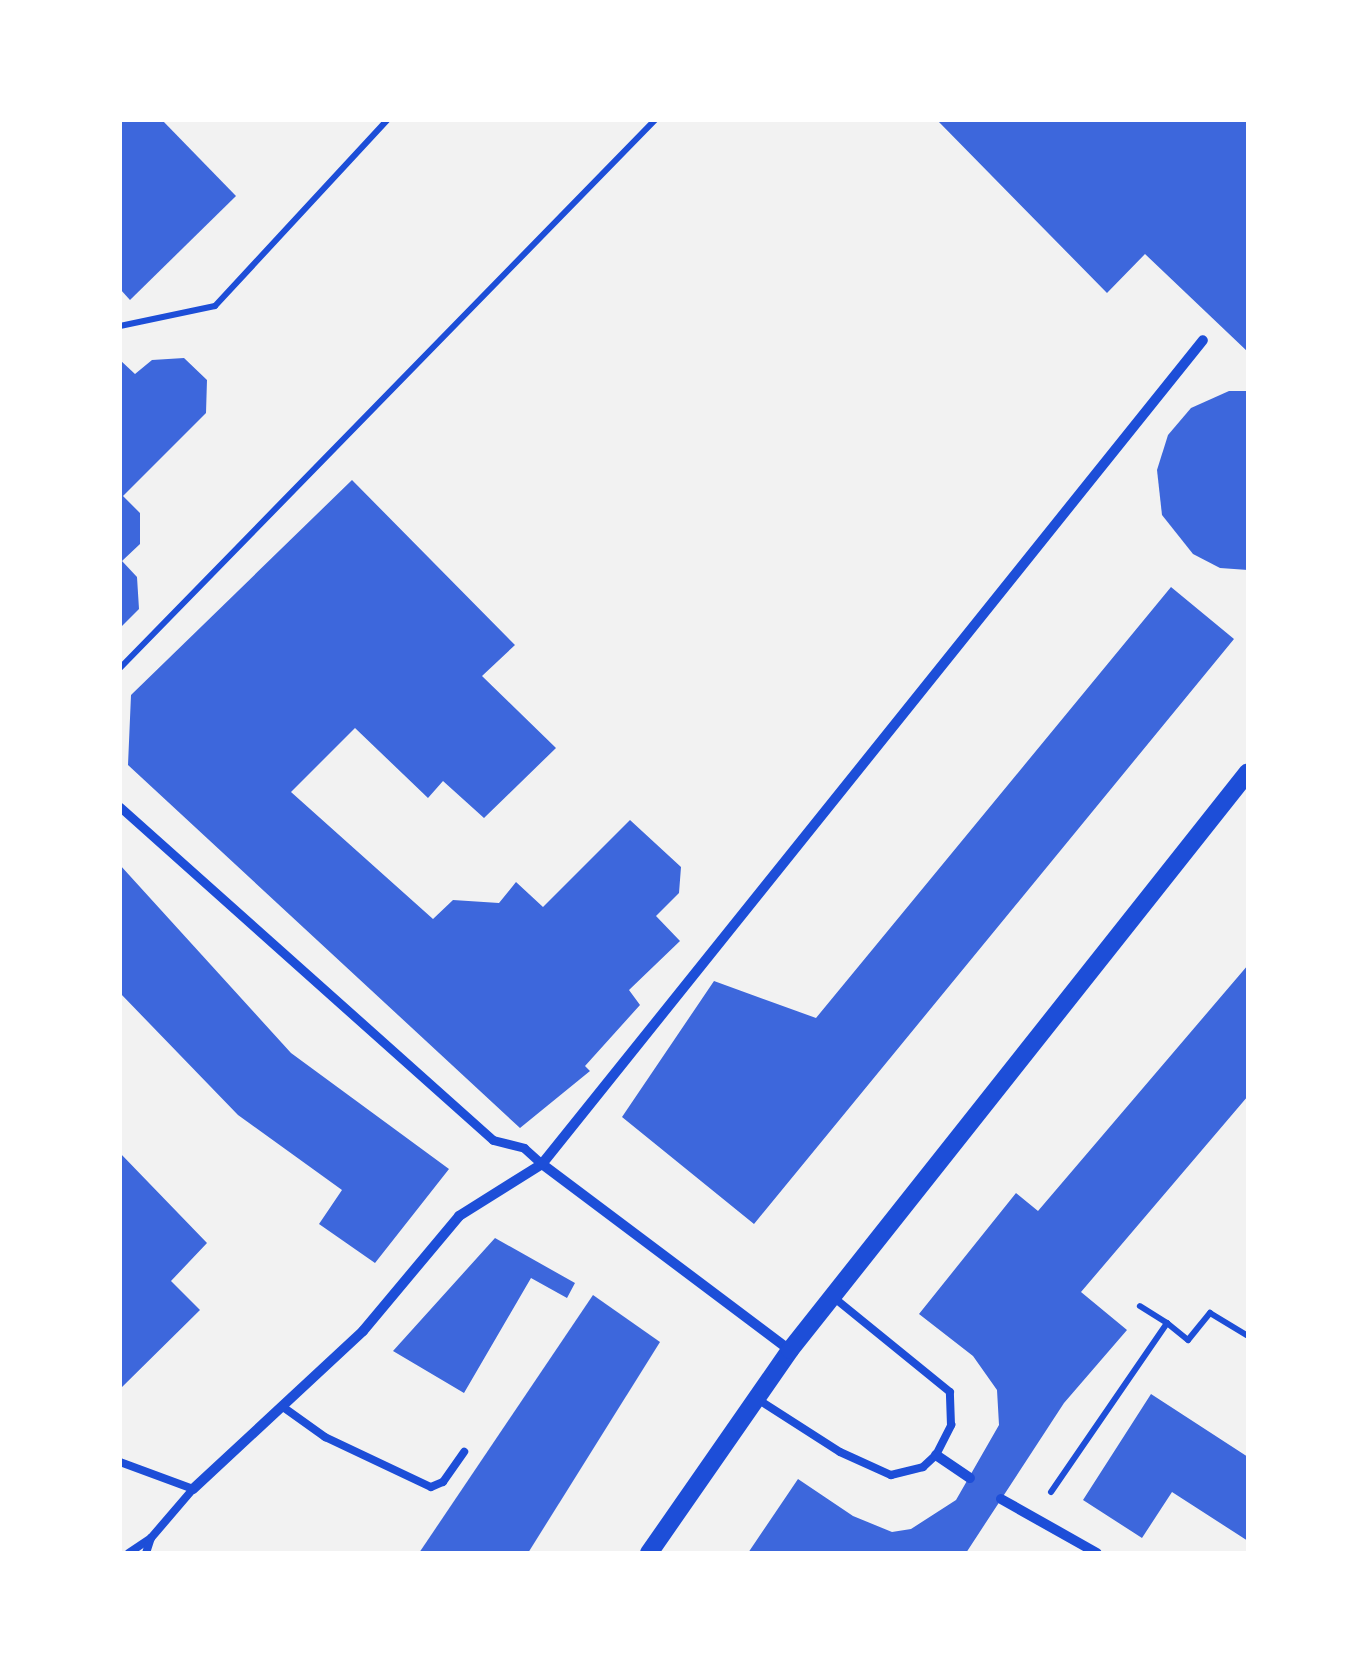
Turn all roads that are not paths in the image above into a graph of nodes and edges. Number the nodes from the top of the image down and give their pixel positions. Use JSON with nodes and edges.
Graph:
{"nodes":[{"id":1,"x":1203,"y":340,"type":"dead end"},
{"id":2,"x":1248,"y":772,"type":"edge"},
{"id":3,"x":120,"y":807,"type":"edge"},
{"id":4,"x":542,"y":1164,"type":"junction"},
{"id":5,"x":833,"y":1297,"type":"junction"},
{"id":6,"x":790,"y":1350,"type":"junction"},
{"id":7,"x":755,"y":1397,"type":"junction"},
{"id":8,"x":282,"y":1407,"type":"junction"},
{"id":9,"x":464,"y":1452,"type":"dead end"},
{"id":10,"x":936,"y":1455,"type":"junction"},
{"id":11,"x":120,"y":1462,"type":"edge"},
{"id":12,"x":970,"y":1478,"type":"dead end"},
{"id":13,"x":193,"y":1490,"type":"junction"},
{"id":14,"x":1001,"y":1500,"type":"dead end"},
{"id":15,"x":152,"y":1538,"type":"junction"},
{"id":16,"x":129,"y":1553,"type":"edge"},
{"id":17,"x":146,"y":1553,"type":"edge"},
{"id":18,"x":649,"y":1553,"type":"edge"},
{"id":19,"x":1097,"y":1553,"type":"edge"}],
"edges":[{"from":1,"to":4,"type":"street"},
{"from":2,"to":5,"type":"street"},
{"from":3,"to":4,"type":"street"},
{"from":4,"to":6,"type":"street"},
{"from":4,"to":8,"type":"street"},
{"from":5,"to":6,"type":"street"},
{"from":5,"to":10,"type":"lane"},
{"from":6,"to":7,"type":"street"},
{"from":7,"to":10,"type":"lane"},
{"from":7,"to":18,"type":"street"},
{"from":8,"to":9,"type":"lane"},
{"from":8,"to":13,"type":"street"},
{"from":10,"to":12,"type":"street"},
{"from":11,"to":13,"type":"lane"},
{"from":13,"to":15,"type":"lane"},
{"from":14,"to":19,"type":"street"},
{"from":15,"to":16,"type":"lane"},
{"from":15,"to":17,"type":"lane"}]}
